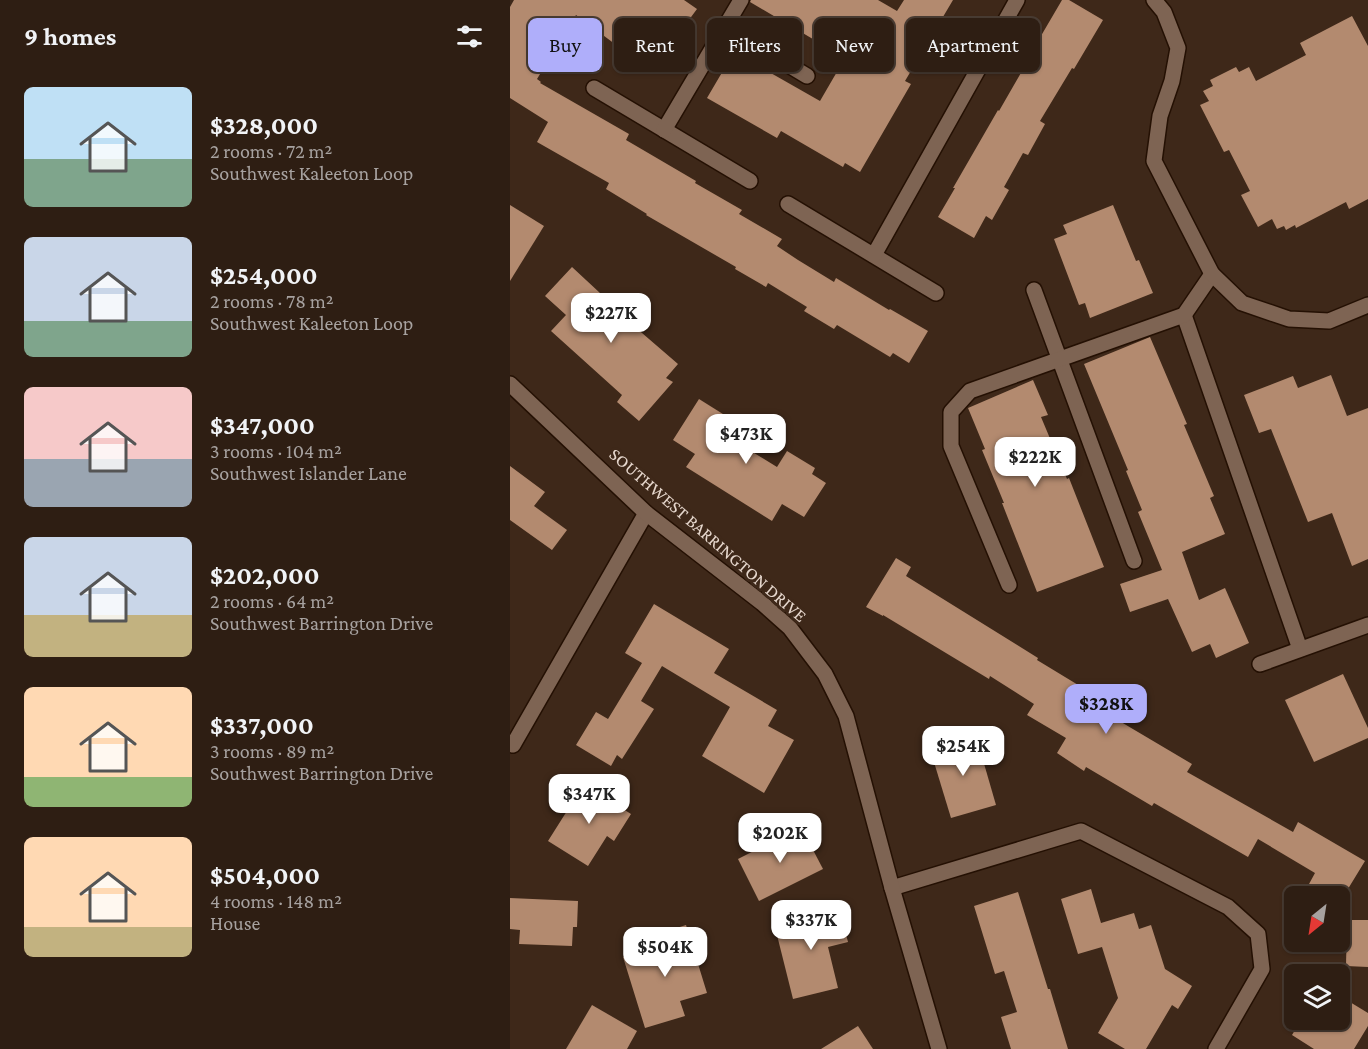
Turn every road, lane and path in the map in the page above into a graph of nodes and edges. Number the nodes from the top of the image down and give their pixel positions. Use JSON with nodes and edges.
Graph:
{"nodes":[{"id":1,"x":741,"y":0,"type":"edge"},
{"id":2,"x":1017,"y":0,"type":"edge"},
{"id":3,"x":1154,"y":0,"type":"edge"},
{"id":4,"x":730,"y":18,"type":"edge"},
{"id":5,"x":707,"y":57,"type":"edge"},
{"id":6,"x":800,"y":72,"type":"edge"},
{"id":7,"x":807,"y":76,"type":"dead end"},
{"id":8,"x":594,"y":88,"type":"dead end"},
{"id":9,"x":664,"y":129,"type":"junction"},
{"id":10,"x":750,"y":181,"type":"dead end"},
{"id":11,"x":788,"y":204,"type":"dead end"},
{"id":12,"x":874,"y":255,"type":"junction"},
{"id":13,"x":1212,"y":274,"type":"junction"},
{"id":14,"x":1034,"y":290,"type":"dead end"},
{"id":15,"x":936,"y":292,"type":"dead end"},
{"id":16,"x":1368,"y":305,"type":"edge"},
{"id":17,"x":1184,"y":315,"type":"junction"},
{"id":18,"x":1060,"y":359,"type":"junction"},
{"id":19,"x":510,"y":384,"type":"edge"},
{"id":20,"x":646,"y":513,"type":"junction"},
{"id":21,"x":1134,"y":561,"type":"dead end"},
{"id":22,"x":1009,"y":585,"type":"dead end"},
{"id":23,"x":1368,"y":625,"type":"edge"},
{"id":24,"x":1300,"y":649,"type":"junction"},
{"id":25,"x":1260,"y":664,"type":"dead end"},
{"id":26,"x":513,"y":745,"type":"dead end"},
{"id":27,"x":892,"y":888,"type":"junction"},
{"id":28,"x":939,"y":1049,"type":"edge"},
{"id":29,"x":1216,"y":1049,"type":"edge"}],
"edges":[{"from":1,"to":4,"type":"street"},
{"from":2,"to":12,"type":"street"},
{"from":3,"to":13,"type":"street"},
{"from":5,"to":9,"type":"street"},
{"from":6,"to":7,"type":"street"},
{"from":8,"to":9,"type":"street"},
{"from":9,"to":10,"type":"street"},
{"from":11,"to":12,"type":"street"},
{"from":12,"to":15,"type":"street"},
{"from":13,"to":16,"type":"street"},
{"from":13,"to":17,"type":"street"},
{"from":14,"to":18,"type":"street"},
{"from":17,"to":18,"type":"street"},
{"from":17,"to":24,"type":"street"},
{"from":18,"to":21,"type":"street"},
{"from":18,"to":22,"type":"street"},
{"from":19,"to":20,"type":"street","name":"SOUTHWEST BARRINGTON DRIVE"},
{"from":20,"to":26,"type":"street"},
{"from":20,"to":27,"type":"street","name":"SOUTHWEST BARRINGTON DRIVE"},
{"from":23,"to":24,"type":"street"},
{"from":24,"to":25,"type":"street"},
{"from":27,"to":28,"type":"street","name":"SOUTHWEST BARRINGTON DRIVE"},
{"from":27,"to":29,"type":"street"}]}
